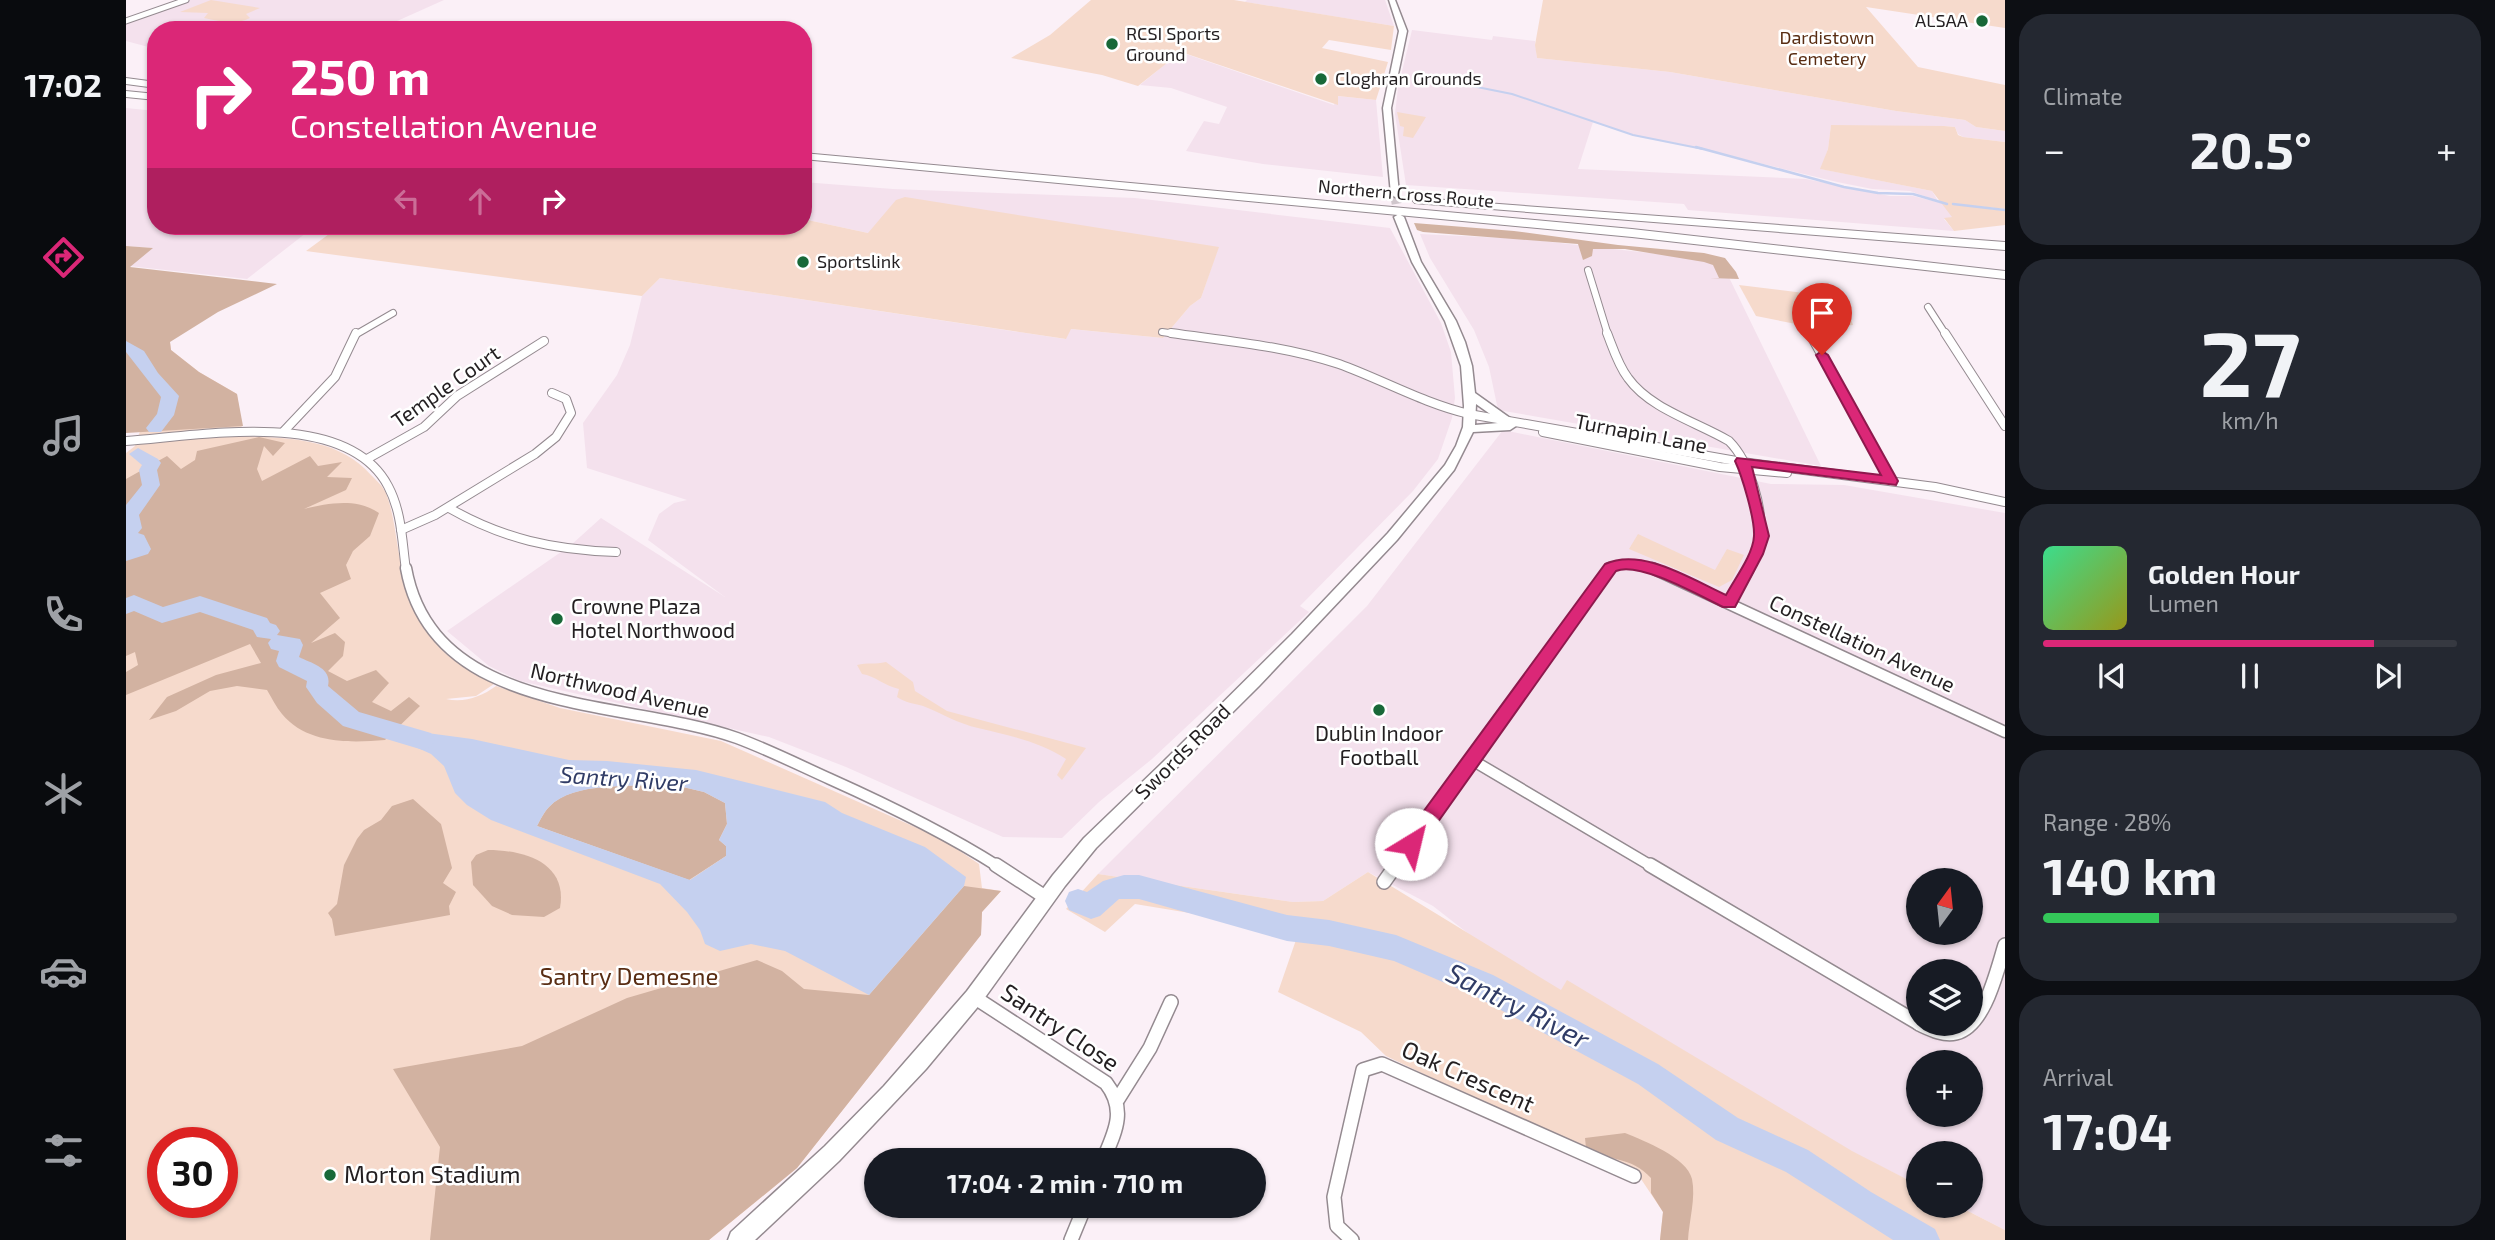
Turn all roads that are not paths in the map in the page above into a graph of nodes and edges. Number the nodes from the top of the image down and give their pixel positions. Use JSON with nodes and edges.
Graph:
{"nodes":[{"id":1,"x":186,"y":0,"type":"edge"},
{"id":2,"x":1392,"y":0,"type":"edge"},
{"id":3,"x":126,"y":21,"type":"edge"},
{"id":4,"x":126,"y":83,"type":"edge"},
{"id":5,"x":147,"y":90,"type":"edge"},
{"id":6,"x":147,"y":93,"type":"edge"},
{"id":7,"x":126,"y":95,"type":"edge"},
{"id":8,"x":812,"y":147,"type":"edge"},
{"id":9,"x":812,"y":157,"type":"edge"},
{"id":10,"x":1395,"y":194,"type":"tunnel mouth"},
{"id":11,"x":1408,"y":200,"type":"junction"},
{"id":12,"x":1398,"y":217,"type":"tunnel mouth"},
{"id":13,"x":1632,"y":233,"type":"junction"},
{"id":14,"x":2005,"y":244,"type":"edge"},
{"id":15,"x":2005,"y":255,"type":"edge"},
{"id":16,"x":2005,"y":267,"type":"edge"},
{"id":17,"x":1588,"y":271,"type":"dead end"},
{"id":18,"x":2005,"y":275,"type":"edge"},
{"id":19,"x":1928,"y":307,"type":"dead end"},
{"id":20,"x":393,"y":313,"type":"dead end"},
{"id":21,"x":1162,"y":332,"type":"dead end"},
{"id":22,"x":1810,"y":334,"type":"dead end"},
{"id":23,"x":544,"y":341,"type":"dead end"},
{"id":24,"x":552,"y":393,"type":"dead end"},
{"id":25,"x":1469,"y":394,"type":"junction"},
{"id":26,"x":1469,"y":414,"type":"junction"},
{"id":27,"x":1507,"y":422,"type":"junction"},
{"id":28,"x":2005,"y":426,"type":"edge"},
{"id":29,"x":1468,"y":429,"type":"junction"},
{"id":30,"x":284,"y":432,"type":"junction"},
{"id":31,"x":128,"y":441,"type":"edge"},
{"id":32,"x":368,"y":459,"type":"junction"},
{"id":33,"x":1745,"y":466,"type":"junction"},
{"id":34,"x":1891,"y":481,"type":"junction"},
{"id":35,"x":2005,"y":502,"type":"edge"},
{"id":36,"x":449,"y":508,"type":"junction"},
{"id":37,"x":401,"y":530,"type":"junction"},
{"id":38,"x":616,"y":552,"type":"dead end"},
{"id":39,"x":1729,"y":603,"type":"junction"},
{"id":40,"x":2005,"y":732,"type":"edge"},
{"id":41,"x":1472,"y":760,"type":"junction"},
{"id":42,"x":1384,"y":882,"type":"dead end"},
{"id":43,"x":1045,"y":897,"type":"junction"},
{"id":44,"x":2005,"y":945,"type":"edge"},
{"id":45,"x":974,"y":997,"type":"junction"},
{"id":46,"x":1171,"y":1002,"type":"dead end"},
{"id":47,"x":1983,"y":1007,"type":"edge"},
{"id":48,"x":1906,"y":1016,"type":"edge"},
{"id":49,"x":1118,"y":1099,"type":"junction"},
{"id":50,"x":1108,"y":1148,"type":"edge"},
{"id":51,"x":1634,"y":1176,"type":"dead end"},
{"id":52,"x":1081,"y":1218,"type":"edge"},
{"id":53,"x":739,"y":1240,"type":"edge"},
{"id":54,"x":1071,"y":1240,"type":"edge"},
{"id":55,"x":1352,"y":1240,"type":"edge"}],
"edges":[{"from":1,"to":3,"type":"street"},
{"from":2,"to":10,"type":"main road"},
{"from":4,"to":5,"type":"highway"},
{"from":6,"to":7,"type":"highway"},
{"from":8,"to":11,"type":"highway","name":"Northern Cross Route"},
{"from":9,"to":13,"type":"highway","name":"Northern Cross Route"},
{"from":11,"to":14,"type":"highway"},
{"from":11,"to":15,"type":"highway"},
{"from":12,"to":25,"type":"main road","name":"Swords Road"},
{"from":13,"to":16,"type":"highway"},
{"from":13,"to":18,"type":"highway","name":"Northern Cross Route"},
{"from":17,"to":33,"type":"street"},
{"from":19,"to":28,"type":"street"},
{"from":20,"to":30,"type":"street"},
{"from":21,"to":26,"type":"street","name":"Turnapin Lane"},
{"from":22,"to":34,"type":"street"},
{"from":23,"to":32,"type":"street","name":"Temple Court"},
{"from":24,"to":36,"type":"street"},
{"from":25,"to":26,"type":"main road","name":"Swords Road"},
{"from":25,"to":27,"type":"main road"},
{"from":26,"to":27,"type":"street","name":"Turnapin Lane"},
{"from":26,"to":29,"type":"main road","name":"Swords Road"},
{"from":27,"to":29,"type":"main road"},
{"from":27,"to":33,"type":"street","name":"Turnapin Lane"},
{"from":29,"to":43,"type":"main road","name":"Swords Road"},
{"from":30,"to":31,"type":"street","name":"Northwood Avenue"},
{"from":30,"to":32,"type":"street","name":"Northwood Avenue"},
{"from":32,"to":37,"type":"street","name":"Northwood Avenue"},
{"from":33,"to":34,"type":"street","name":"Turnapin Lane"},
{"from":33,"to":39,"type":"street"},
{"from":34,"to":35,"type":"street","name":"Turnapin Lane"},
{"from":36,"to":37,"type":"street"},
{"from":36,"to":38,"type":"street"},
{"from":37,"to":43,"type":"street","name":"Northwood Avenue"},
{"from":39,"to":40,"type":"street","name":"Constellation Avenue"},
{"from":39,"to":41,"type":"street","name":"Constellation Avenue"},
{"from":41,"to":42,"type":"street","name":"Constellation Avenue"},
{"from":41,"to":48,"type":"street"},
{"from":43,"to":45,"type":"main road","name":"Swords Road"},
{"from":44,"to":47,"type":"street"},
{"from":45,"to":49,"type":"street","name":"Santry Close"},
{"from":45,"to":53,"type":"main road","name":"Swords Road"},
{"from":46,"to":49,"type":"street","name":"Santry Close"},
{"from":49,"to":50,"type":"street","name":"Santry Close"},
{"from":51,"to":55,"type":"street","name":"Oak Crescent"},
{"from":52,"to":54,"type":"street"}]}
